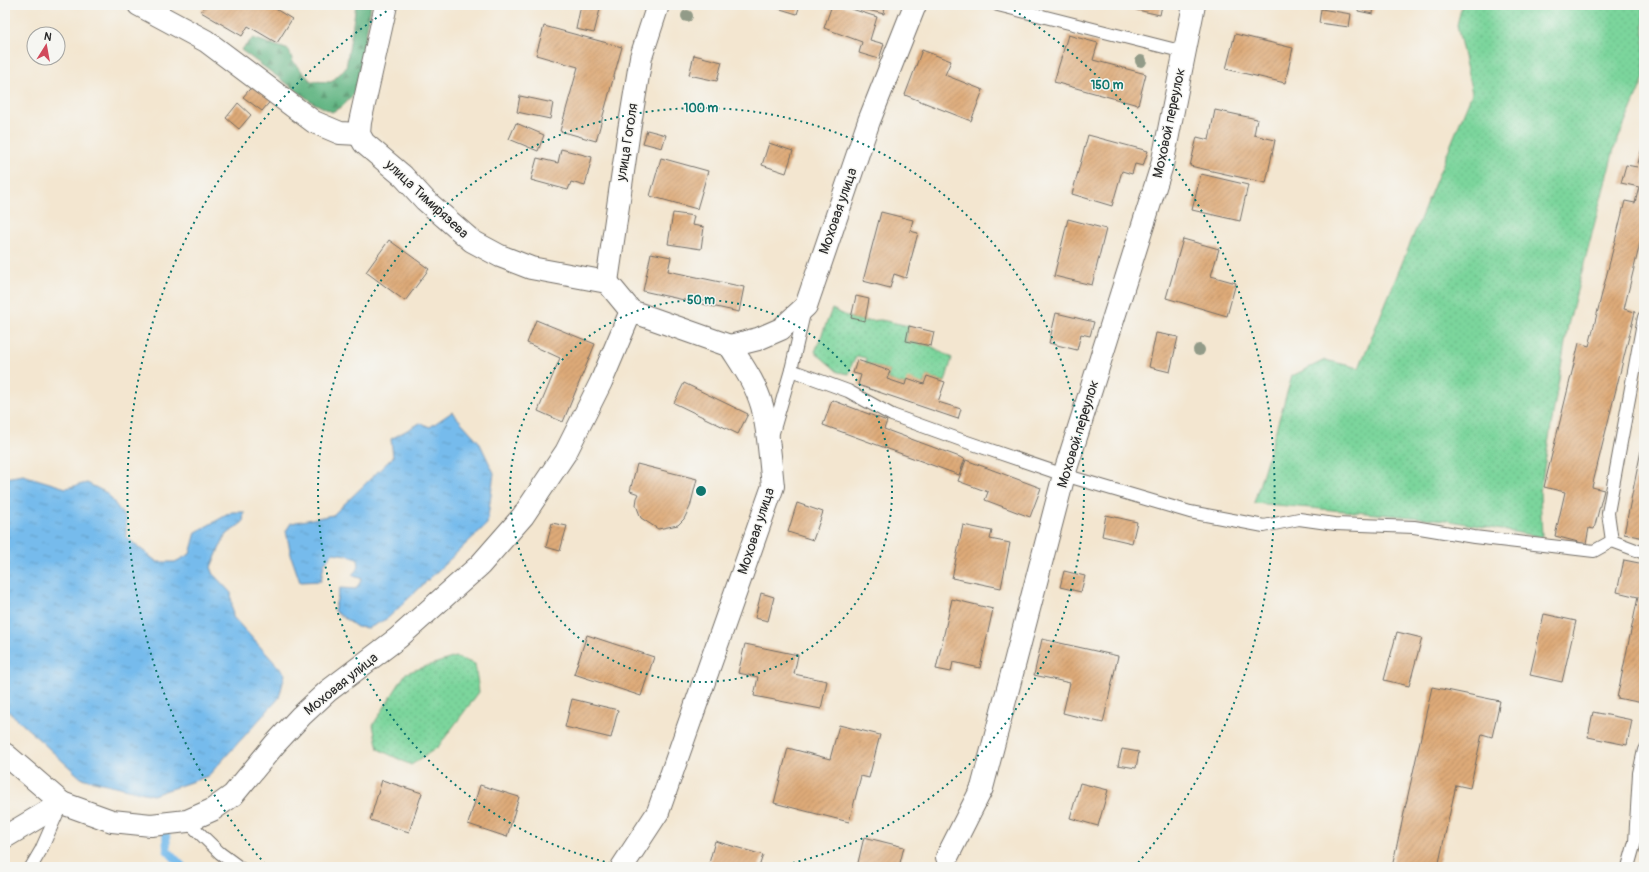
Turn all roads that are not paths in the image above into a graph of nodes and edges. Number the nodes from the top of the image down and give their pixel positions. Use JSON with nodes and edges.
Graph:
{"nodes":[{"id":1,"x":139,"y":5,"type":"edge"},
{"id":2,"x":386,"y":5,"type":"edge"},
{"id":3,"x":658,"y":5,"type":"edge"},
{"id":4,"x":915,"y":5,"type":"edge"},
{"id":5,"x":998,"y":5,"type":"edge"},
{"id":6,"x":1194,"y":5,"type":"edge"},
{"id":7,"x":1184,"y":52,"type":"junction"},
{"id":8,"x":359,"y":134,"type":"junction"},
{"id":9,"x":607,"y":282,"type":"junction"},
{"id":10,"x":806,"y":306,"type":"junction"},
{"id":11,"x":631,"y":311,"type":"junction"},
{"id":12,"x":1644,"y":317,"type":"edge"},
{"id":13,"x":730,"y":346,"type":"junction"},
{"id":14,"x":791,"y":370,"type":"junction"},
{"id":15,"x":769,"y":446,"type":"junction"},
{"id":16,"x":1064,"y":475,"type":"junction"},
{"id":17,"x":1612,"y":541,"type":"junction"},
{"id":18,"x":1644,"y":553,"type":"edge"},
{"id":19,"x":1644,"y":750,"type":"edge"},
{"id":20,"x":5,"y":754,"type":"edge"},
{"id":21,"x":62,"y":804,"type":"junction"},
{"id":22,"x":187,"y":821,"type":"junction"},
{"id":23,"x":5,"y":837,"type":"edge"},
{"id":24,"x":947,"y":857,"type":"dead end"},
{"id":25,"x":31,"y":867,"type":"edge"},
{"id":26,"x":239,"y":867,"type":"edge"},
{"id":27,"x":622,"y":867,"type":"edge"},
{"id":28,"x":1628,"y":867,"type":"edge"}],
"edges":[{"from":1,"to":8,"type":"street"},
{"from":2,"to":8,"type":"street"},
{"from":3,"to":9,"type":"street","name":"улица Гоголя"},
{"from":4,"to":10,"type":"street","name":"Моховая улица"},
{"from":5,"to":7,"type":"lane"},
{"from":6,"to":7,"type":"street","name":"Моховой переулок"},
{"from":7,"to":16,"type":"street","name":"Моховой переулок"},
{"from":8,"to":9,"type":"street","name":"улица Тимирязева"},
{"from":9,"to":11,"type":"street"},
{"from":10,"to":13,"type":"street","name":"Моховая улица"},
{"from":10,"to":14,"type":"lane"},
{"from":11,"to":13,"type":"street"},
{"from":11,"to":22,"type":"street","name":"Моховая улица"},
{"from":12,"to":17,"type":"lane"},
{"from":13,"to":15,"type":"street","name":"Моховая улица"},
{"from":14,"to":15,"type":"lane"},
{"from":14,"to":16,"type":"lane"},
{"from":15,"to":27,"type":"street","name":"Моховая улица"},
{"from":16,"to":17,"type":"lane"},
{"from":16,"to":24,"type":"street","name":"Моховой переулок"},
{"from":17,"to":18,"type":"lane"},
{"from":19,"to":28,"type":"lane"},
{"from":20,"to":21,"type":"street"},
{"from":21,"to":22,"type":"street","name":"Моховая улица"},
{"from":21,"to":23,"type":"street"},
{"from":21,"to":25,"type":"lane"},
{"from":22,"to":26,"type":"lane"}]}
